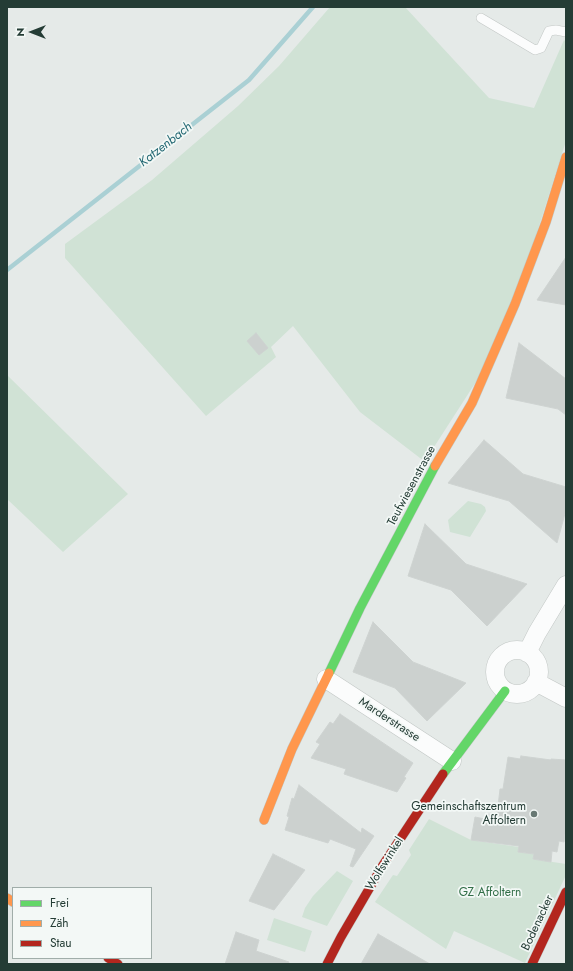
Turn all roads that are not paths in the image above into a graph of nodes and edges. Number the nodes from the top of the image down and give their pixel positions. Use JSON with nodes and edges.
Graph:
{"nodes":[{"id":1,"x":481,"y":18,"type":"dead end"},
{"id":2,"x":566,"y":32,"type":"edge"},
{"id":3,"x":566,"y":157,"type":"edge"},
{"id":4,"x":566,"y":585,"type":"edge"},
{"id":5,"x":527,"y":653,"type":"junction"},
{"id":6,"x":326,"y":679,"type":"junction"},
{"id":7,"x":536,"y":682,"type":"junction"},
{"id":8,"x":505,"y":690,"type":"junction"},
{"id":9,"x":566,"y":698,"type":"edge"},
{"id":10,"x":452,"y":760,"type":"junction"},
{"id":11,"x":264,"y":820,"type":"dead end"},
{"id":12,"x":566,"y":892,"type":"edge"},
{"id":13,"x":327,"y":964,"type":"edge"},
{"id":14,"x":532,"y":964,"type":"edge"}],
"edges":[{"from":1,"to":2,"type":"lane"},
{"from":3,"to":6,"type":"street","name":"Teufwiesenstrasse"},
{"from":4,"to":5,"type":"street"},
{"from":5,"to":7,"type":"street"},
{"from":5,"to":8,"type":"street"},
{"from":6,"to":10,"type":"street","name":"Marderstrasse"},
{"from":6,"to":11,"type":"street","name":"Teufwiesenstrasse"},
{"from":7,"to":8,"type":"street"},
{"from":7,"to":9,"type":"street"},
{"from":8,"to":10,"type":"street","name":"Wolfswinkel"},
{"from":10,"to":13,"type":"street","name":"Wolfswinkel"},
{"from":12,"to":14,"type":"street","name":"Bodenacker"}]}
